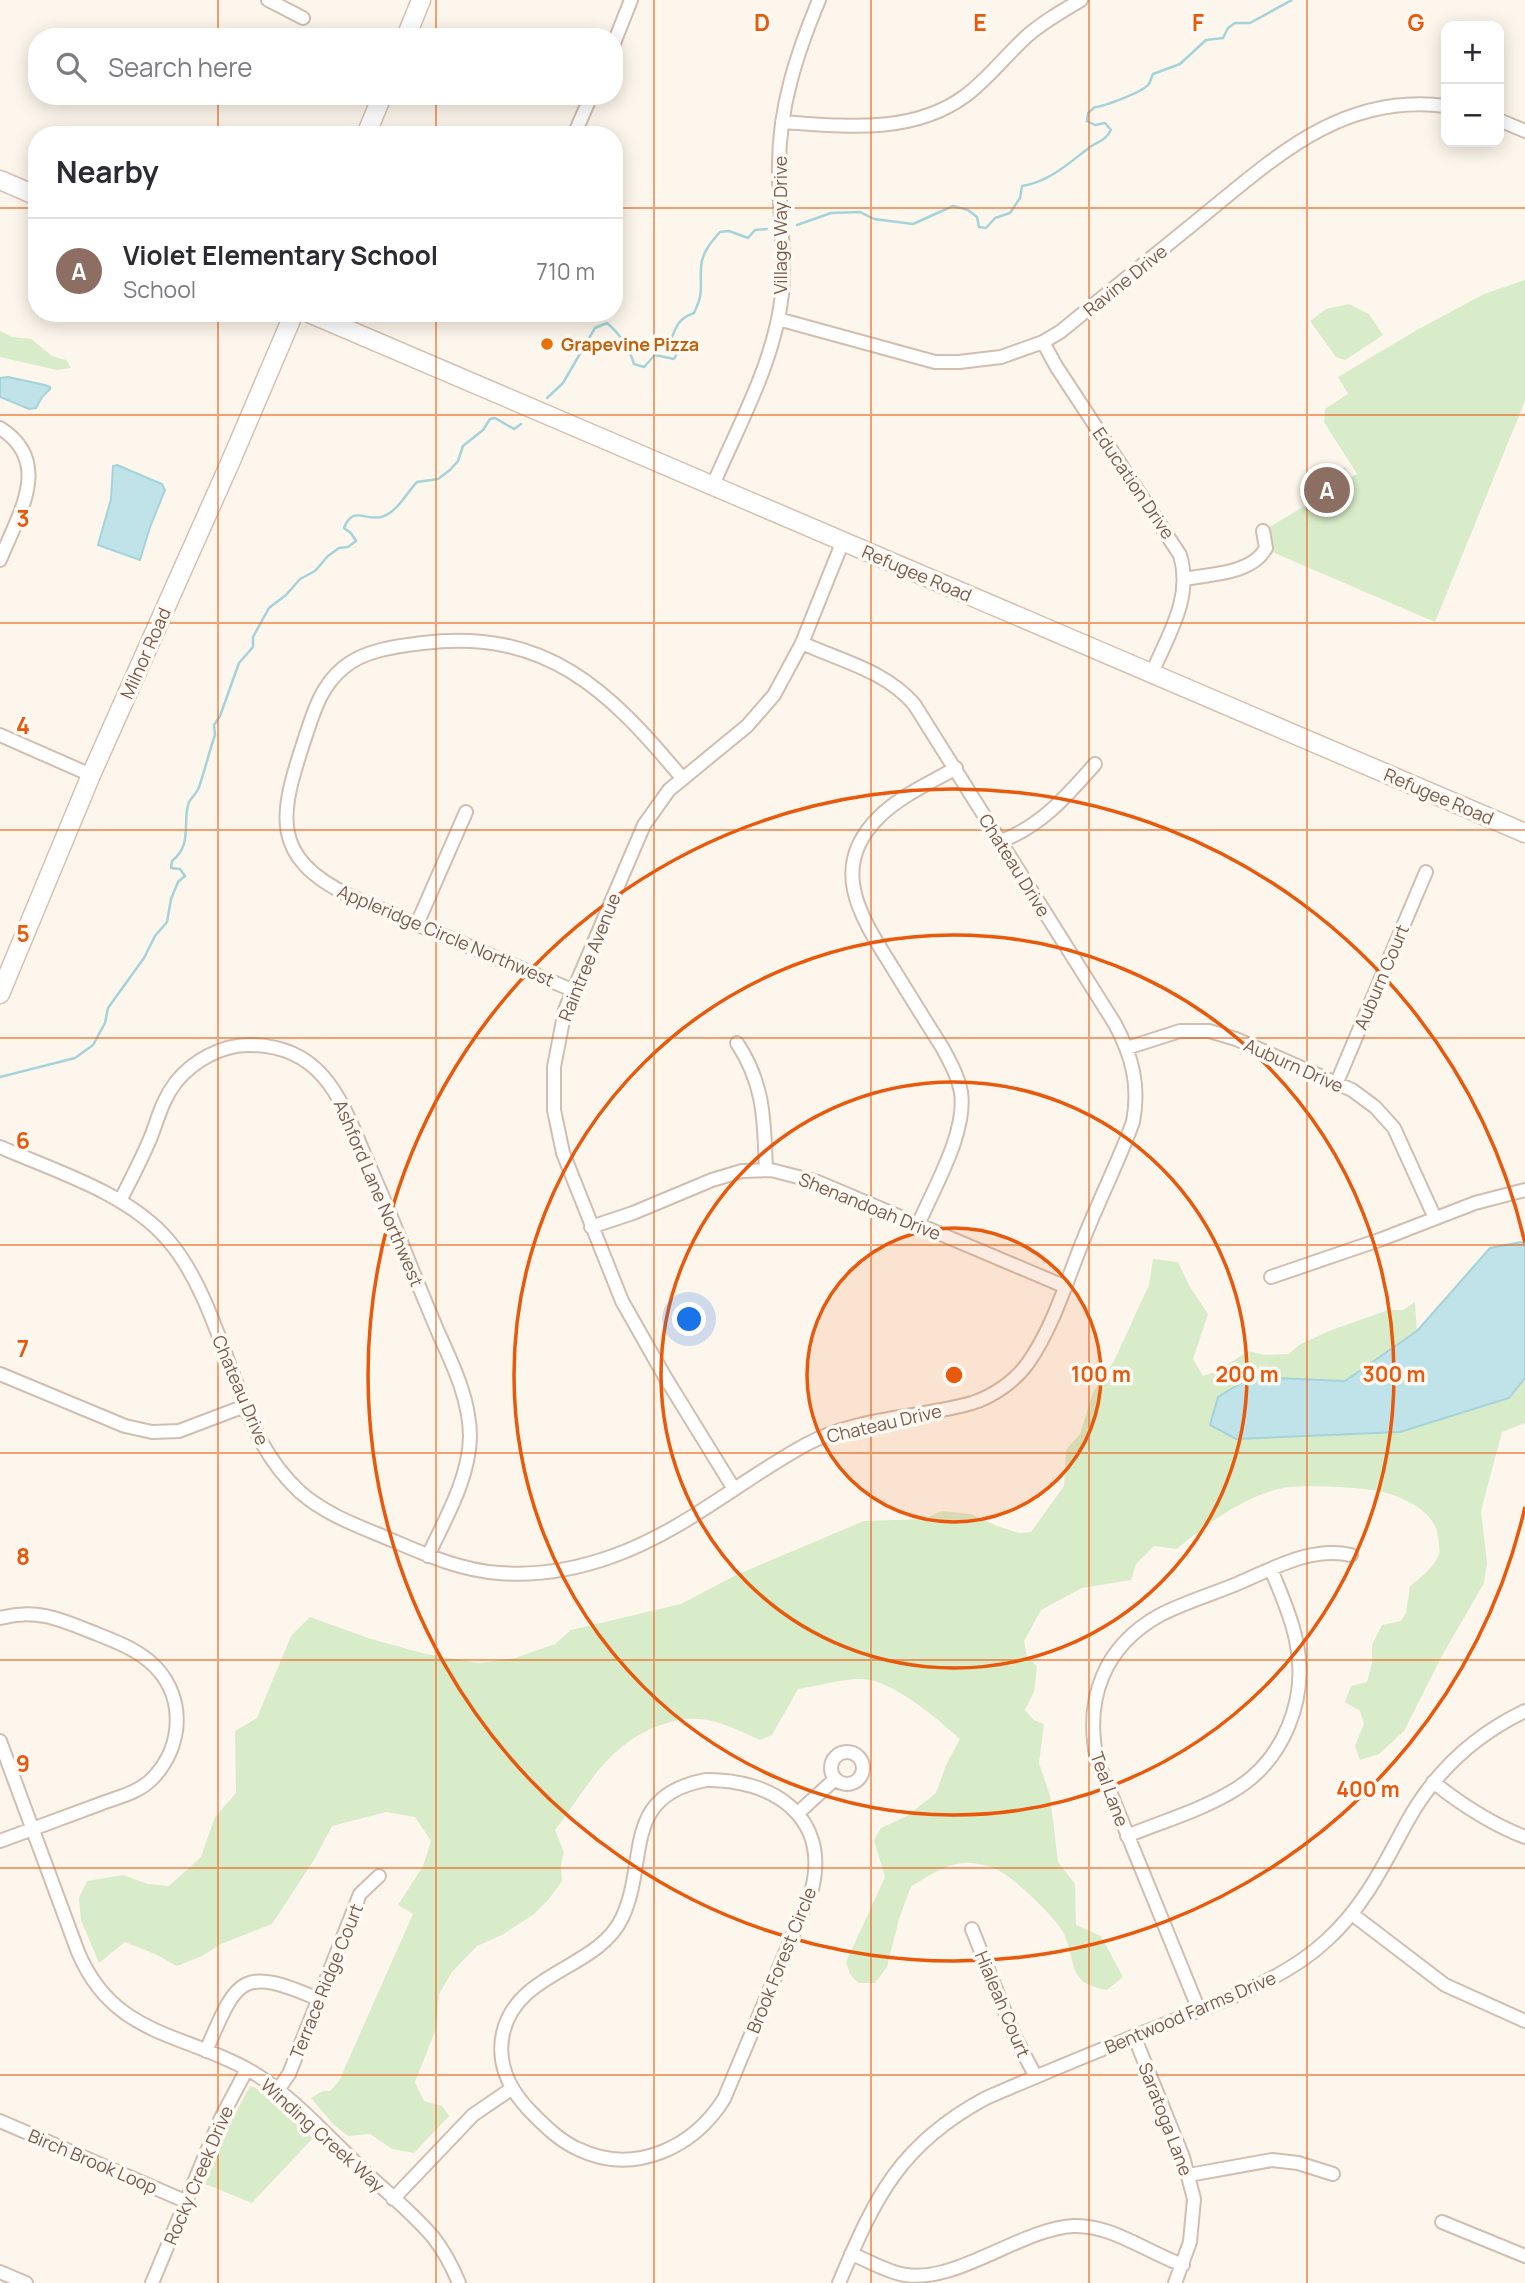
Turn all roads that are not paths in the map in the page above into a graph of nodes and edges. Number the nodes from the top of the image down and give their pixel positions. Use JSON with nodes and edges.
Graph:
{"nodes":[{"id":1,"x":268,"y":0,"type":"edge"},
{"id":2,"x":421,"y":0,"type":"edge"},
{"id":3,"x":631,"y":0,"type":"edge"},
{"id":4,"x":819,"y":0,"type":"edge"},
{"id":5,"x":1081,"y":0,"type":"edge"},
{"id":6,"x":303,"y":18,"type":"dead end"},
{"id":7,"x":410,"y":28,"type":"edge"},
{"id":8,"x":620,"y":28,"type":"edge"},
{"id":9,"x":378,"y":105,"type":"edge"},
{"id":10,"x":587,"y":105,"type":"edge"},
{"id":11,"x":1441,"y":106,"type":"edge"},
{"id":12,"x":782,"y":122,"type":"junction"},
{"id":13,"x":1504,"y":122,"type":"edge"},
{"id":14,"x":370,"y":126,"type":"edge"},
{"id":15,"x":578,"y":126,"type":"edge"},
{"id":16,"x":1525,"y":131,"type":"edge"},
{"id":17,"x":0,"y":180,"type":"edge"},
{"id":18,"x":28,"y":192,"type":"edge"},
{"id":19,"x":778,"y":319,"type":"junction"},
{"id":20,"x":290,"y":322,"type":"edge"},
{"id":21,"x":330,"y":322,"type":"edge"},
{"id":22,"x":1043,"y":342,"type":"junction"},
{"id":23,"x":0,"y":428,"type":"edge"},
{"id":24,"x":713,"y":485,"type":"junction"},
{"id":25,"x":1263,"y":531,"type":"dead end"},
{"id":26,"x":843,"y":541,"type":"junction"},
{"id":27,"x":0,"y":560,"type":"edge"},
{"id":28,"x":1185,"y":579,"type":"junction"},
{"id":29,"x":802,"y":643,"type":"junction"},
{"id":30,"x":1152,"y":673,"type":"junction"},
{"id":31,"x":0,"y":735,"type":"edge"},
{"id":32,"x":1095,"y":764,"type":"dead end"},
{"id":33,"x":956,"y":768,"type":"junction"},
{"id":34,"x":91,"y":775,"type":"junction"},
{"id":35,"x":682,"y":778,"type":"junction"},
{"id":36,"x":466,"y":812,"type":"dead end"},
{"id":37,"x":1525,"y":833,"type":"edge"},
{"id":38,"x":1001,"y":841,"type":"junction"},
{"id":39,"x":1426,"y":872,"type":"dead end"},
{"id":40,"x":417,"y":924,"type":"junction"},
{"id":41,"x":572,"y":990,"type":"junction"},
{"id":42,"x":0,"y":994,"type":"edge"},
{"id":43,"x":737,"y":1042,"type":"dead end"},
{"id":44,"x":1127,"y":1048,"type":"junction"},
{"id":45,"x":1337,"y":1082,"type":"junction"},
{"id":46,"x":0,"y":1147,"type":"edge"},
{"id":47,"x":766,"y":1170,"type":"junction"},
{"id":48,"x":1525,"y":1190,"type":"edge"},
{"id":49,"x":120,"y":1201,"type":"junction"},
{"id":50,"x":1435,"y":1218,"type":"junction"},
{"id":51,"x":918,"y":1224,"type":"junction"},
{"id":52,"x":591,"y":1227,"type":"junction"},
{"id":53,"x":1271,"y":1277,"type":"dead end"},
{"id":54,"x":1066,"y":1287,"type":"junction"},
{"id":55,"x":0,"y":1374,"type":"edge"},
{"id":56,"x":245,"y":1406,"type":"junction"},
{"id":57,"x":734,"y":1489,"type":"junction"},
{"id":58,"x":1351,"y":1555,"type":"dead end"},
{"id":59,"x":428,"y":1556,"type":"junction"},
{"id":60,"x":1271,"y":1569,"type":"junction"},
{"id":61,"x":0,"y":1618,"type":"edge"},
{"id":62,"x":1525,"y":1711,"type":"edge"},
{"id":63,"x":0,"y":1741,"type":"edge"},
{"id":64,"x":835,"y":1780,"type":"dead end"},
{"id":65,"x":1433,"y":1782,"type":"junction"},
{"id":66,"x":798,"y":1813,"type":"junction"},
{"id":67,"x":32,"y":1830,"type":"junction"},
{"id":68,"x":1127,"y":1836,"type":"junction"},
{"id":69,"x":1525,"y":1837,"type":"edge"},
{"id":70,"x":0,"y":1841,"type":"edge"},
{"id":71,"x":379,"y":1876,"type":"dead end"},
{"id":72,"x":1352,"y":1914,"type":"junction"},
{"id":73,"x":972,"y":1929,"type":"dead end"},
{"id":74,"x":318,"y":1998,"type":"junction"},
{"id":75,"x":1199,"y":2010,"type":"junction"},
{"id":76,"x":1525,"y":2021,"type":"edge"},
{"id":77,"x":1134,"y":2036,"type":"junction"},
{"id":78,"x":206,"y":2051,"type":"junction"},
{"id":79,"x":247,"y":2069,"type":"junction"},
{"id":80,"x":1036,"y":2077,"type":"junction"},
{"id":81,"x":511,"y":2089,"type":"junction"},
{"id":82,"x":278,"y":2090,"type":"junction"},
{"id":83,"x":0,"y":2120,"type":"edge"},
{"id":84,"x":1333,"y":2174,"type":"dead end"},
{"id":85,"x":1189,"y":2175,"type":"junction"},
{"id":86,"x":393,"y":2199,"type":"junction"},
{"id":87,"x":185,"y":2200,"type":"junction"},
{"id":88,"x":1442,"y":2222,"type":"dead end"},
{"id":89,"x":851,"y":2254,"type":"junction"},
{"id":90,"x":1525,"y":2256,"type":"edge"},
{"id":91,"x":1183,"y":2265,"type":"junction"},
{"id":92,"x":0,"y":2272,"type":"edge"},
{"id":93,"x":26,"y":2283,"type":"edge"},
{"id":94,"x":152,"y":2283,"type":"edge"},
{"id":95,"x":459,"y":2283,"type":"edge"},
{"id":96,"x":839,"y":2283,"type":"edge"},
{"id":97,"x":1175,"y":2283,"type":"edge"}],
"edges":[{"from":1,"to":6,"type":"street"},
{"from":2,"to":7,"type":"main road"},
{"from":3,"to":8,"type":"street"},
{"from":4,"to":12,"type":"street","name":"Village Way Drive"},
{"from":5,"to":12,"type":"street"},
{"from":9,"to":14,"type":"main road"},
{"from":10,"to":15,"type":"street"},
{"from":11,"to":22,"type":"street","name":"Ravine Drive"},
{"from":12,"to":19,"type":"street","name":"Village Way Drive"},
{"from":13,"to":16,"type":"street"},
{"from":17,"to":18,"type":"main road"},
{"from":19,"to":22,"type":"street","name":"Ravine Drive"},
{"from":19,"to":24,"type":"street","name":"Village Way Drive"},
{"from":20,"to":34,"type":"main road","name":"Milnor Road"},
{"from":21,"to":24,"type":"main road","name":"Refugee Road"},
{"from":22,"to":28,"type":"street","name":"Education Drive"},
{"from":23,"to":27,"type":"street"},
{"from":24,"to":26,"type":"main road","name":"Refugee Road"},
{"from":25,"to":28,"type":"street"},
{"from":26,"to":29,"type":"street","name":"Raintree Avenue"},
{"from":26,"to":30,"type":"main road","name":"Refugee Road"},
{"from":28,"to":30,"type":"street","name":"Education Drive"},
{"from":29,"to":33,"type":"street","name":"Chateau Drive"},
{"from":29,"to":35,"type":"street","name":"Raintree Avenue"},
{"from":30,"to":37,"type":"main road","name":"Refugee Road"},
{"from":31,"to":34,"type":"street"},
{"from":32,"to":38,"type":"street"},
{"from":33,"to":38,"type":"street","name":"Chateau Drive"},
{"from":33,"to":51,"type":"street"},
{"from":34,"to":42,"type":"main road","name":"Milnor Road"},
{"from":35,"to":40,"type":"street","name":"Appleridge Circle Northwest"},
{"from":35,"to":41,"type":"street","name":"Raintree Avenue"},
{"from":36,"to":40,"type":"street"},
{"from":38,"to":44,"type":"street","name":"Chateau Drive"},
{"from":39,"to":45,"type":"street","name":"Auburn Court"},
{"from":40,"to":41,"type":"street","name":"Appleridge Circle Northwest"},
{"from":41,"to":52,"type":"street","name":"Raintree Avenue"},
{"from":43,"to":47,"type":"street"},
{"from":44,"to":45,"type":"street","name":"Auburn Drive"},
{"from":44,"to":54,"type":"street","name":"Chateau Drive"},
{"from":45,"to":50,"type":"street","name":"Auburn Drive"},
{"from":46,"to":49,"type":"street","name":"Chateau Drive"},
{"from":47,"to":51,"type":"street","name":"Shenandoah Drive"},
{"from":47,"to":52,"type":"street","name":"Shenandoah Drive"},
{"from":48,"to":50,"type":"street"},
{"from":49,"to":56,"type":"street","name":"Chateau Drive"},
{"from":49,"to":59,"type":"street","name":"Ashford Lane Northwest"},
{"from":50,"to":53,"type":"street"},
{"from":51,"to":54,"type":"street","name":"Shenandoah Drive"},
{"from":52,"to":57,"type":"street","name":"Raintree Avenue"},
{"from":54,"to":57,"type":"street","name":"Chateau Drive"},
{"from":55,"to":56,"type":"street"},
{"from":56,"to":59,"type":"street","name":"Chateau Drive"},
{"from":57,"to":59,"type":"street","name":"Chateau Drive"},
{"from":58,"to":60,"type":"street","name":"Teal Lane"},
{"from":60,"to":68,"type":"street"},
{"from":60,"to":68,"type":"street","name":"Teal Lane"},
{"from":61,"to":67,"type":"street"},
{"from":62,"to":65,"type":"street","name":"Bentwood Farms Drive"},
{"from":63,"to":67,"type":"street","name":"Winding Creek Way"},
{"from":64,"to":66,"type":"street"},
{"from":65,"to":69,"type":"street"},
{"from":65,"to":72,"type":"street","name":"Bentwood Farms Drive"},
{"from":66,"to":81,"type":"street","name":"Brook Forest Circle"},
{"from":66,"to":81,"type":"street","name":"Brook Forest Circle"},
{"from":67,"to":70,"type":"street"},
{"from":67,"to":78,"type":"street","name":"Winding Creek Way"},
{"from":68,"to":75,"type":"street","name":"Teal Lane"},
{"from":71,"to":74,"type":"street","name":"Terrace Ridge Court"},
{"from":72,"to":75,"type":"street","name":"Bentwood Farms Drive"},
{"from":72,"to":76,"type":"street"},
{"from":73,"to":80,"type":"street","name":"Hialeah Court"},
{"from":74,"to":78,"type":"street"},
{"from":74,"to":82,"type":"street","name":"Terrace Ridge Court"},
{"from":75,"to":77,"type":"street","name":"Bentwood Farms Drive"},
{"from":77,"to":80,"type":"street","name":"Bentwood Farms Drive"},
{"from":77,"to":85,"type":"street","name":"Saratoga Lane"},
{"from":78,"to":79,"type":"street","name":"Winding Creek Way"},
{"from":79,"to":82,"type":"street","name":"Winding Creek Way"},
{"from":79,"to":87,"type":"street","name":"Rocky Creek Drive"},
{"from":80,"to":89,"type":"street","name":"Bentwood Farms Drive"},
{"from":81,"to":86,"type":"street"},
{"from":82,"to":86,"type":"street","name":"Winding Creek Way"},
{"from":83,"to":87,"type":"street","name":"Birch Brook Loop"},
{"from":84,"to":85,"type":"street"},
{"from":85,"to":91,"type":"street","name":"Saratoga Lane"},
{"from":86,"to":95,"type":"street","name":"Winding Creek Way"},
{"from":87,"to":94,"type":"street","name":"Rocky Creek Drive"},
{"from":88,"to":90,"type":"street"},
{"from":89,"to":91,"type":"street"},
{"from":89,"to":96,"type":"street","name":"Bentwood Farms Drive"},
{"from":91,"to":97,"type":"street","name":"Saratoga Lane"},
{"from":92,"to":93,"type":"street"}]}
